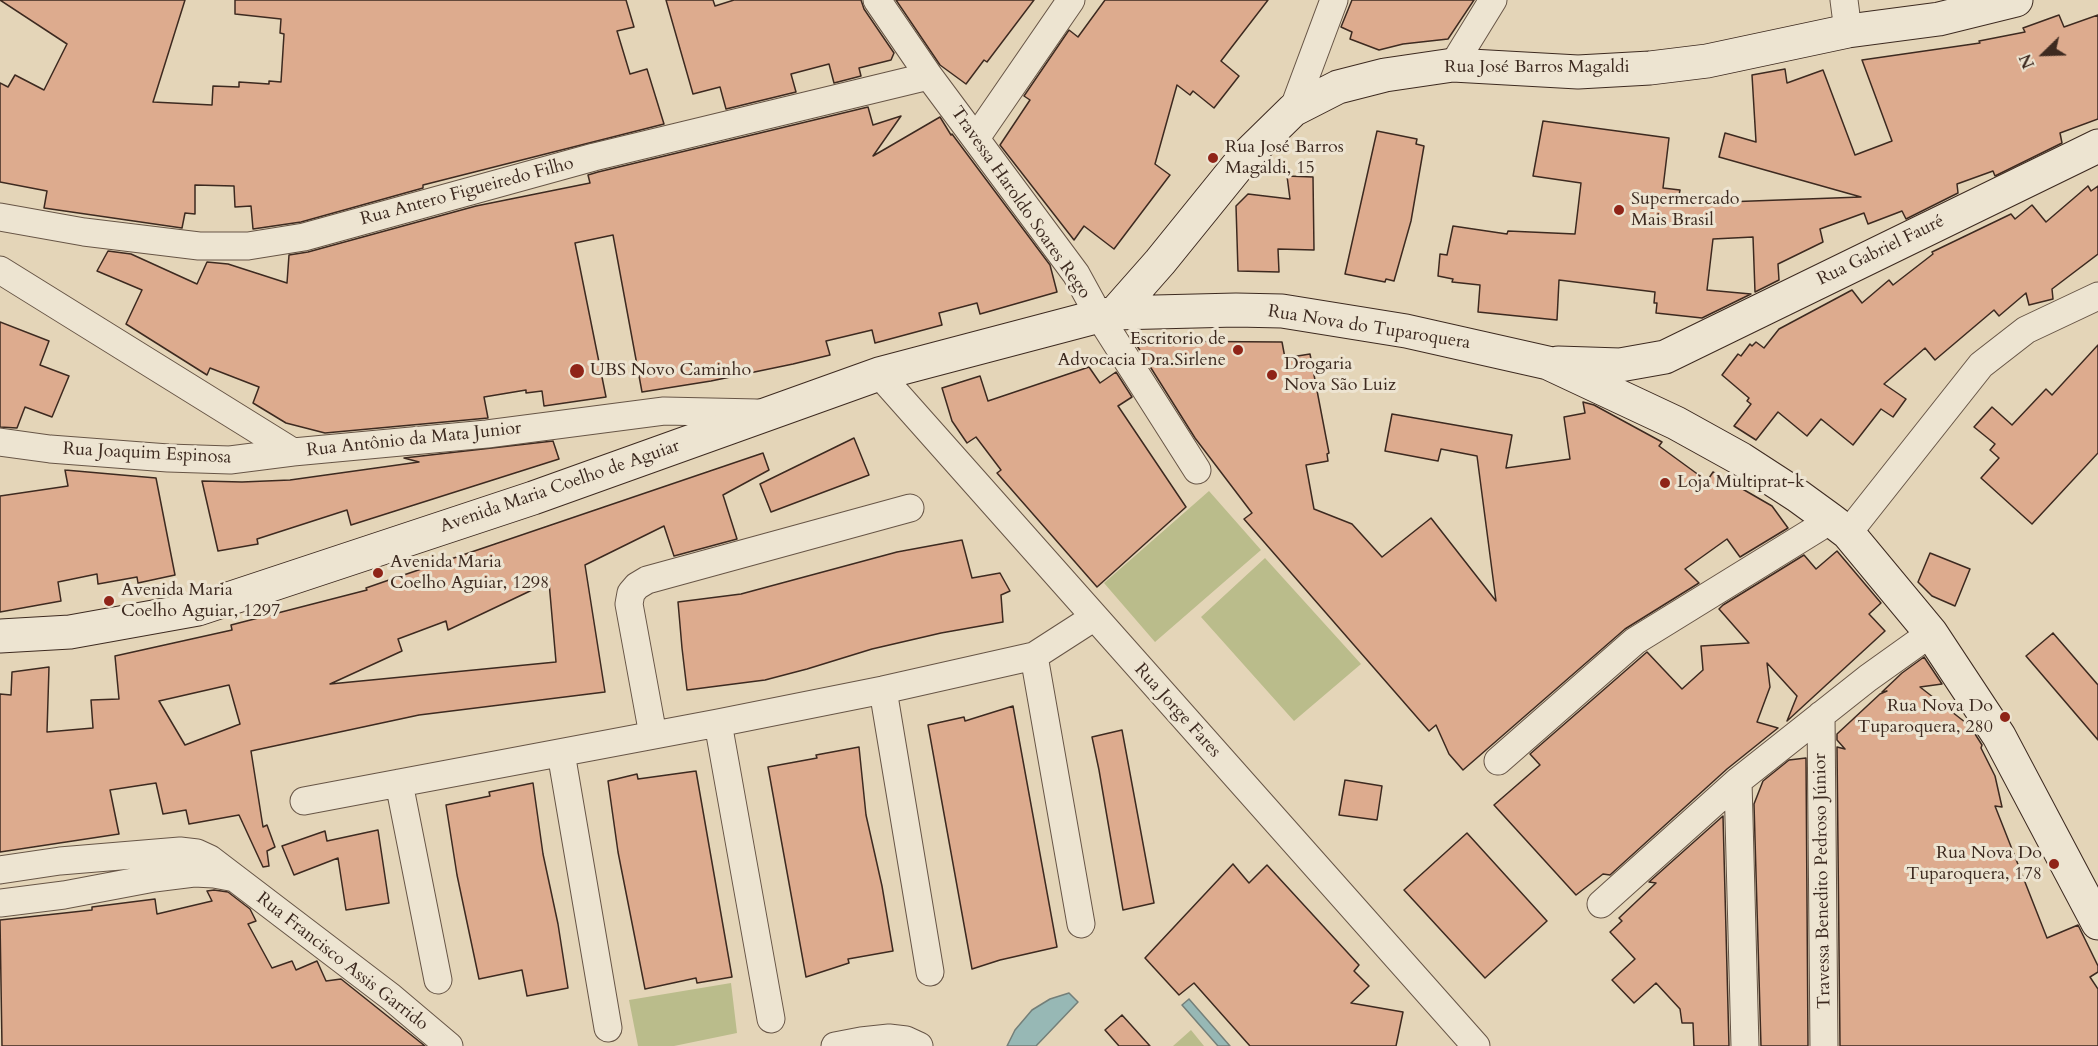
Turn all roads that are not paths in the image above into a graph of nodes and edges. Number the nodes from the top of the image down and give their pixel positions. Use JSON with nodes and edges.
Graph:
{"nodes":[{"id":1,"x":877,"y":0,"type":"edge"},
{"id":2,"x":1071,"y":0,"type":"edge"},
{"id":3,"x":1334,"y":0,"type":"edge"},
{"id":4,"x":1493,"y":0,"type":"edge"},
{"id":5,"x":2016,"y":0,"type":"edge"},
{"id":6,"x":1846,"y":15,"type":"edge"},
{"id":7,"x":1454,"y":65,"type":"junction"},
{"id":8,"x":929,"y":76,"type":"junction"},
{"id":9,"x":1293,"y":110,"type":"junction"},
{"id":10,"x":976,"y":138,"type":"junction"},
{"id":11,"x":2098,"y":146,"type":"edge"},
{"id":12,"x":0,"y":217,"type":"edge"},
{"id":13,"x":1160,"y":262,"type":"junction"},
{"id":14,"x":0,"y":270,"type":"edge"},
{"id":15,"x":2098,"y":296,"type":"edge"},
{"id":16,"x":1186,"y":312,"type":"junction"},
{"id":17,"x":1107,"y":314,"type":"junction"},
{"id":18,"x":1665,"y":357,"type":"junction"},
{"id":19,"x":1548,"y":363,"type":"junction"},
{"id":20,"x":879,"y":374,"type":"junction"},
{"id":21,"x":771,"y":414,"type":"junction"},
{"id":22,"x":1676,"y":423,"type":"junction"},
{"id":23,"x":0,"y":442,"type":"edge"},
{"id":24,"x":293,"y":452,"type":"junction"},
{"id":25,"x":1197,"y":470,"type":"dead end"},
{"id":26,"x":910,"y":508,"type":"dead end"},
{"id":27,"x":1839,"y":526,"type":"junction"},
{"id":28,"x":1093,"y":618,"type":"junction"},
{"id":29,"x":1931,"y":633,"type":"junction"},
{"id":30,"x":0,"y":636,"type":"edge"},
{"id":31,"x":1034,"y":656,"type":"junction"},
{"id":32,"x":883,"y":690,"type":"junction"},
{"id":33,"x":1821,"y":715,"type":"junction"},
{"id":34,"x":718,"y":723,"type":"junction"},
{"id":35,"x":653,"y":735,"type":"junction"},
{"id":36,"x":561,"y":753,"type":"junction"},
{"id":37,"x":1498,"y":761,"type":"dead end"},
{"id":38,"x":1738,"y":782,"type":"junction"},
{"id":39,"x":399,"y":783,"type":"junction"},
{"id":40,"x":304,"y":801,"type":"dead end"},
{"id":41,"x":0,"y":870,"type":"edge"},
{"id":42,"x":234,"y":878,"type":"junction"},
{"id":43,"x":0,"y":903,"type":"edge"},
{"id":44,"x":1601,"y":904,"type":"dead end"},
{"id":45,"x":2098,"y":923,"type":"edge"},
{"id":46,"x":1080,"y":924,"type":"dead end"},
{"id":47,"x":930,"y":972,"type":"dead end"},
{"id":48,"x":438,"y":980,"type":"dead end"},
{"id":49,"x":771,"y":1018,"type":"dead end"},
{"id":50,"x":608,"y":1028,"type":"dead end"},
{"id":51,"x":449,"y":1046,"type":"edge"},
{"id":52,"x":835,"y":1046,"type":"edge"},
{"id":53,"x":919,"y":1046,"type":"edge"},
{"id":54,"x":1476,"y":1046,"type":"edge"},
{"id":55,"x":1745,"y":1046,"type":"edge"},
{"id":56,"x":1824,"y":1046,"type":"edge"}],
"edges":[{"from":1,"to":8,"type":"street","name":"Travessa Haroldo Soares Rego"},
{"from":2,"to":10,"type":"street"},
{"from":3,"to":9,"type":"street"},
{"from":4,"to":7,"type":"street"},
{"from":5,"to":6,"type":"main road","name":"Rua José Barros Magaldi"},
{"from":6,"to":7,"type":"main road","name":"Rua José Barros Magaldi"},
{"from":7,"to":9,"type":"main road","name":"Rua José Barros Magaldi"},
{"from":8,"to":10,"type":"street","name":"Travessa Haroldo Soares Rego"},
{"from":8,"to":12,"type":"street","name":"Rua Antero Figueiredo Filho"},
{"from":9,"to":13,"type":"main road","name":"Rua José Barros Magaldi"},
{"from":10,"to":17,"type":"street","name":"Travessa Haroldo Soares Rego"},
{"from":11,"to":18,"type":"main road","name":"Rua Gabriel Fauré"},
{"from":13,"to":16,"type":"main road"},
{"from":13,"to":17,"type":"main road","name":"Rua José Barros Magaldi"},
{"from":14,"to":24,"type":"street","name":"Rua Antônio da Mata Junior"},
{"from":15,"to":27,"type":"street"},
{"from":16,"to":17,"type":"main road","name":"Rua Nova do Tuparoquera"},
{"from":16,"to":19,"type":"main road","name":"Rua Nova do Tuparoquera"},
{"from":17,"to":20,"type":"main road","name":"Avenida Maria Coelho de Aguiar"},
{"from":17,"to":25,"type":"street","name":"Travessa Haroldo Soares Rego"},
{"from":18,"to":19,"type":"main road","name":"Rua Nova do Tuparoquera"},
{"from":18,"to":22,"type":"main road"},
{"from":19,"to":22,"type":"main road","name":"Rua Nova do Tuparoquera"},
{"from":20,"to":21,"type":"main road","name":"Avenida Maria Coelho de Aguiar"},
{"from":20,"to":28,"type":"street","name":"Rua Jorge Fares"},
{"from":21,"to":24,"type":"street","name":"Rua Antônio da Mata Junior"},
{"from":21,"to":30,"type":"main road","name":"Avenida Maria Coelho de Aguiar"},
{"from":22,"to":27,"type":"main road","name":"Rua Nova do Tuparoquera"},
{"from":23,"to":24,"type":"street","name":"Rua Joaquim Espinosa"},
{"from":26,"to":35,"type":"street"},
{"from":27,"to":29,"type":"main road","name":"Rua Nova do Tuparoquera"},
{"from":27,"to":37,"type":"street"},
{"from":28,"to":31,"type":"street"},
{"from":28,"to":54,"type":"street","name":"Rua Jorge Fares"},
{"from":29,"to":33,"type":"street"},
{"from":29,"to":45,"type":"main road","name":"Rua Nova do Tuparoquera"},
{"from":31,"to":32,"type":"street"},
{"from":31,"to":46,"type":"street"},
{"from":32,"to":34,"type":"street"},
{"from":32,"to":47,"type":"street"},
{"from":33,"to":38,"type":"street"},
{"from":33,"to":56,"type":"street","name":"Travessa Benedito Pedroso Júnior"},
{"from":34,"to":35,"type":"street"},
{"from":34,"to":49,"type":"street"},
{"from":35,"to":36,"type":"street"},
{"from":36,"to":39,"type":"street"},
{"from":36,"to":50,"type":"street"},
{"from":38,"to":44,"type":"street"},
{"from":38,"to":55,"type":"street"},
{"from":39,"to":40,"type":"street"},
{"from":39,"to":48,"type":"street"},
{"from":41,"to":42,"type":"street","name":"Rua Francisco Assis Garrido"},
{"from":42,"to":43,"type":"street"},
{"from":42,"to":51,"type":"street","name":"Rua Francisco Assis Garrido"},
{"from":52,"to":53,"type":"street"}]}
